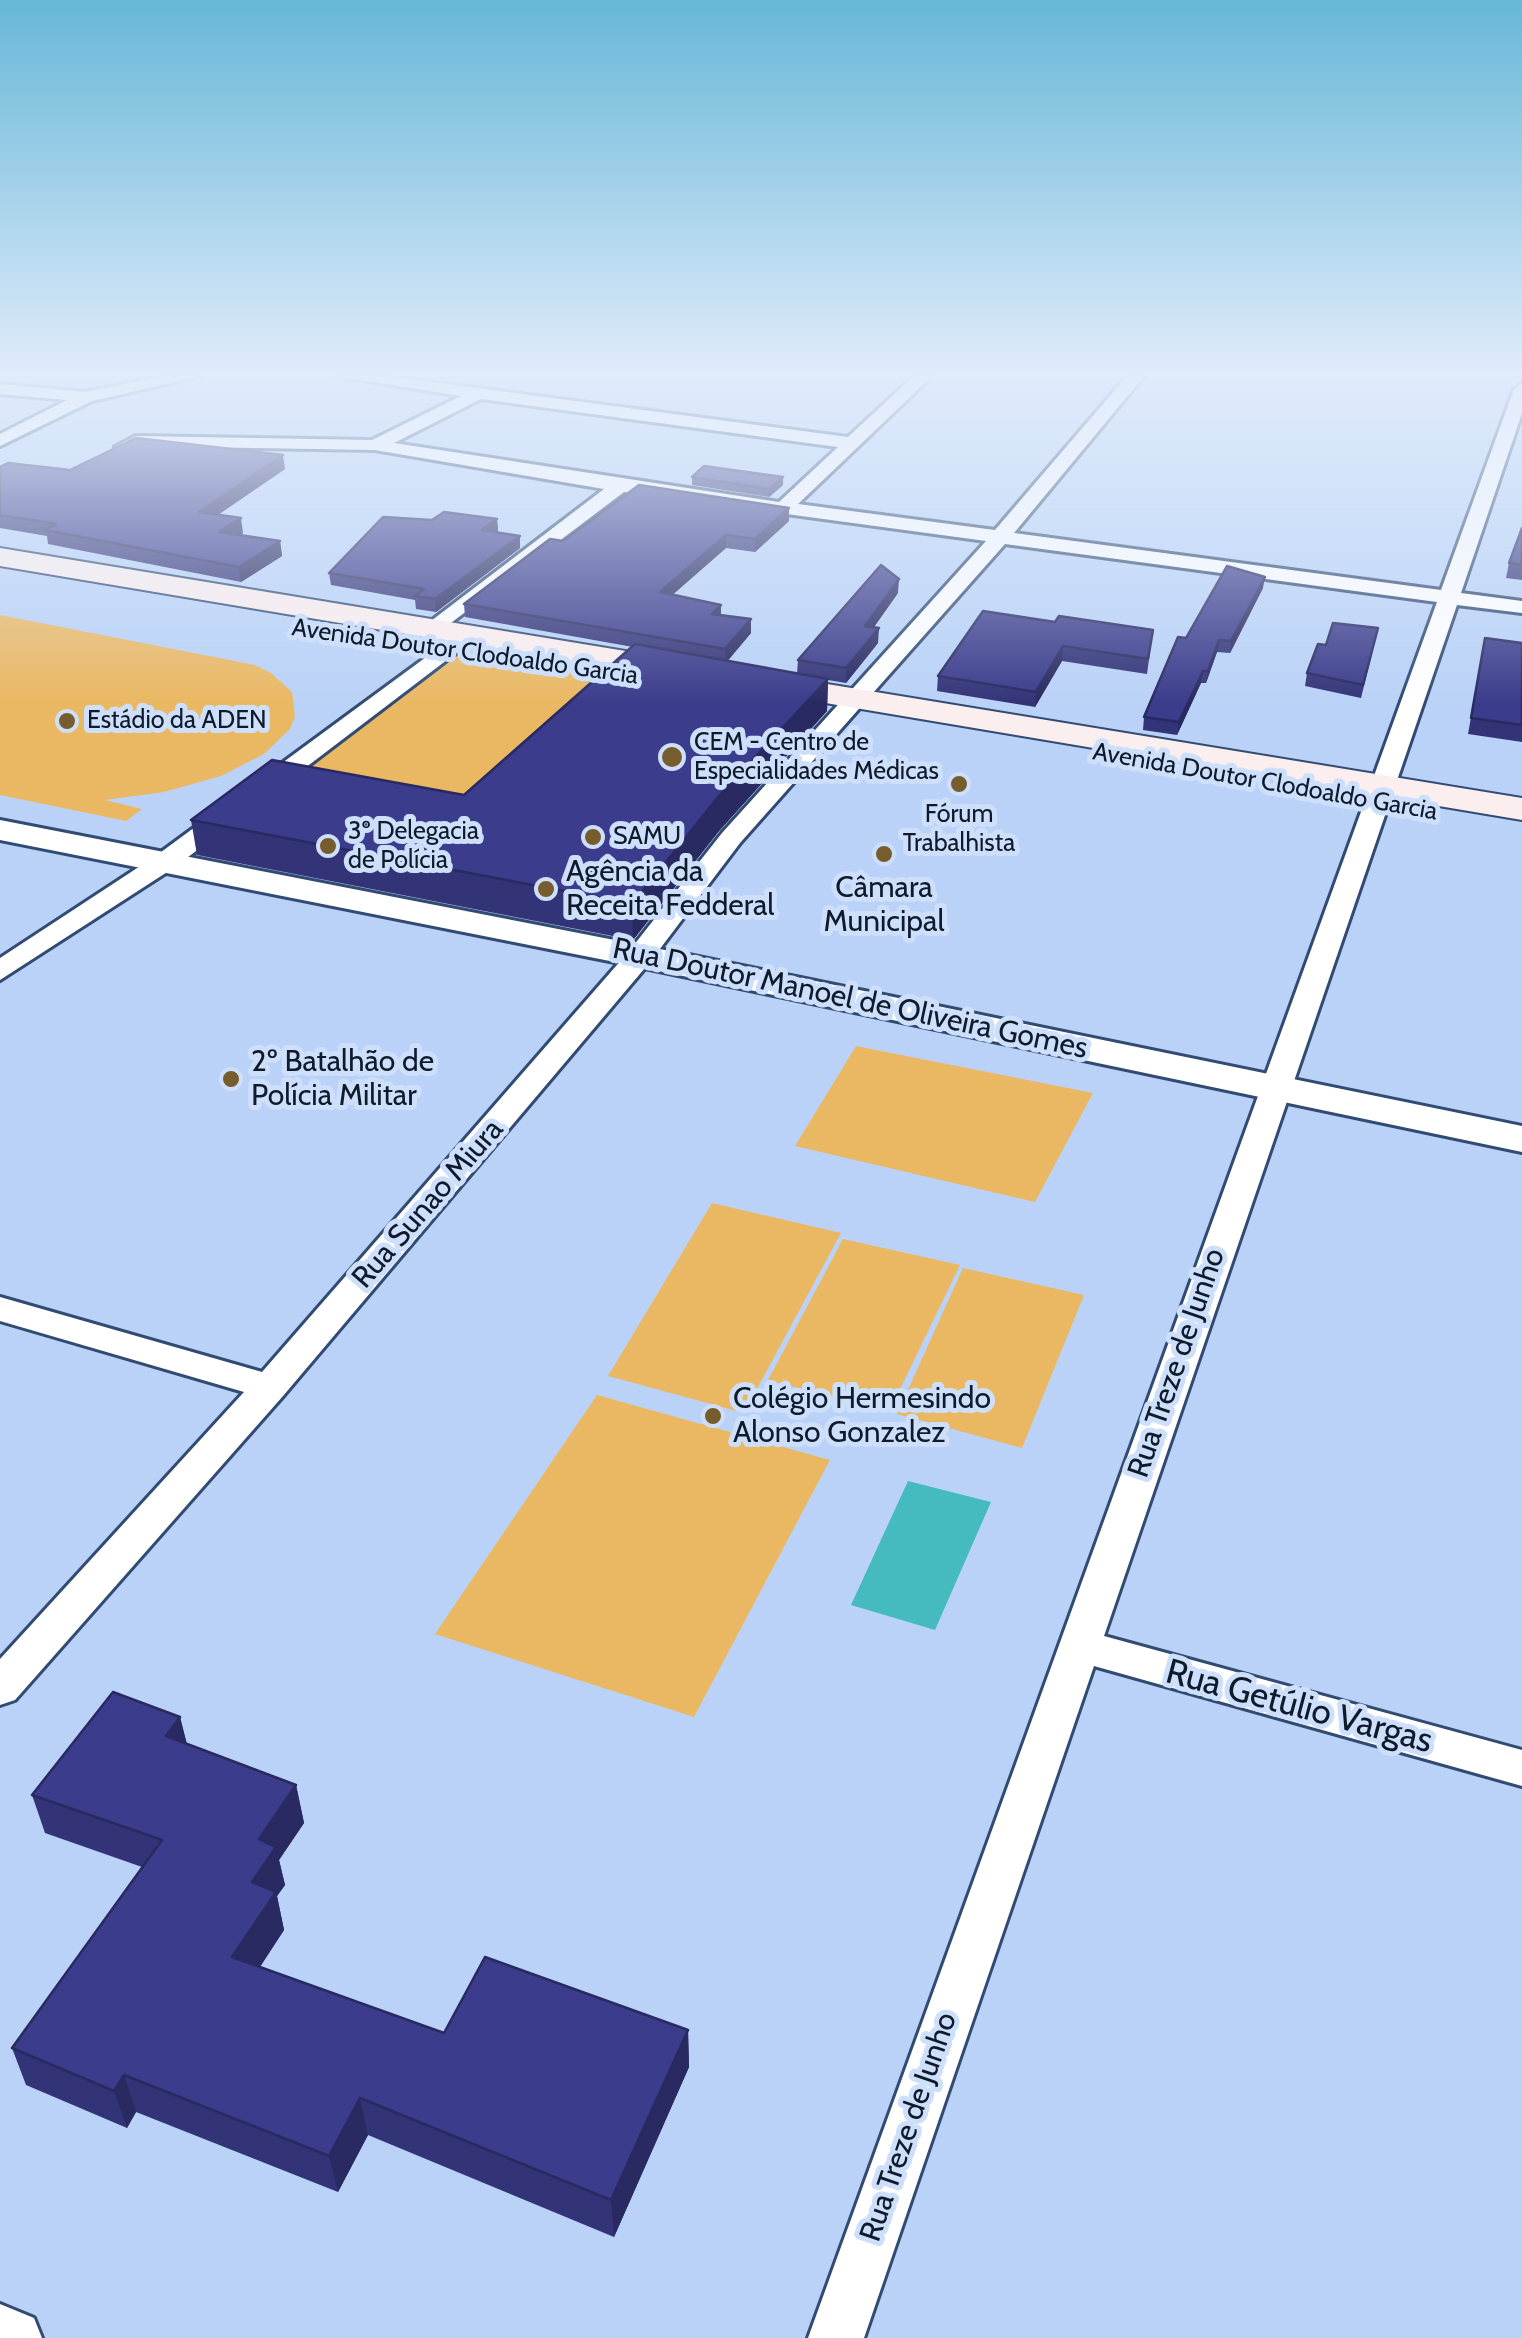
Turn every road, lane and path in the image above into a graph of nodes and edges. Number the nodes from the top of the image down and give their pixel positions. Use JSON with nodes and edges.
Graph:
{"nodes":[{"id":1,"x":615,"y":485,"type":"edge"},
{"id":2,"x":807,"y":485,"type":"edge"},
{"id":3,"x":1044,"y":485,"type":"edge"},
{"id":4,"x":1497,"y":485,"type":"edge"},
{"id":5,"x":620,"y":486,"type":"junction"},
{"id":6,"x":785,"y":506,"type":"junction"},
{"id":7,"x":1003,"y":534,"type":"junction"},
{"id":8,"x":0,"y":557,"type":"edge"},
{"id":9,"x":69,"y":580,"type":"junction"},
{"id":10,"x":14,"y":581,"type":"edge"},
{"id":11,"x":1448,"y":596,"type":"junction"},
{"id":12,"x":1522,"y":607,"type":"edge"},
{"id":13,"x":441,"y":638,"type":"junction"},
{"id":14,"x":849,"y":705,"type":"junction"},
{"id":15,"x":1376,"y":793,"type":"junction"},
{"id":16,"x":1522,"y":809,"type":"edge"},
{"id":17,"x":1522,"y":826,"type":"edge"},
{"id":18,"x":0,"y":830,"type":"edge"},
{"id":19,"x":166,"y":861,"type":"junction"},
{"id":20,"x":640,"y":956,"type":"junction"},
{"id":21,"x":0,"y":972,"type":"edge"},
{"id":22,"x":1275,"y":1086,"type":"junction"},
{"id":23,"x":1522,"y":1139,"type":"edge"},
{"id":24,"x":0,"y":1309,"type":"edge"},
{"id":25,"x":270,"y":1387,"type":"junction"},
{"id":26,"x":1077,"y":1645,"type":"junction"},
{"id":27,"x":0,"y":1688,"type":"edge"},
{"id":28,"x":1522,"y":1768,"type":"edge"},
{"id":29,"x":0,"y":2332,"type":"edge"},
{"id":30,"x":14,"y":2338,"type":"edge"},
{"id":31,"x":836,"y":2338,"type":"edge"}],
"edges":[{"from":1,"to":5,"type":"street"},
{"from":2,"to":6,"type":"street"},
{"from":3,"to":7,"type":"street","name":"Rua Sunao Miura"},
{"from":4,"to":11,"type":"street","name":"Rua Treze de Junho"},
{"from":5,"to":6,"type":"street"},
{"from":5,"to":13,"type":"street"},
{"from":6,"to":7,"type":"street"},
{"from":7,"to":11,"type":"street"},
{"from":7,"to":14,"type":"street","name":"Rua Sunao Miura"},
{"from":8,"to":9,"type":"main road"},
{"from":9,"to":10,"type":"main road","name":"Avenida Doutor Clodoaldo Garcia"},
{"from":9,"to":13,"type":"main road","name":"Avenida Doutor Clodoaldo Garcia"},
{"from":9,"to":13,"type":"main road"},
{"from":11,"to":12,"type":"street"},
{"from":11,"to":15,"type":"street","name":"Rua Treze de Junho"},
{"from":13,"to":14,"type":"main road","name":"Avenida Doutor Clodoaldo Garcia"},
{"from":13,"to":19,"type":"street"},
{"from":14,"to":15,"type":"main road","name":"Avenida Doutor Clodoaldo Garcia"},
{"from":14,"to":20,"type":"street","name":"Rua Sunao Miura"},
{"from":15,"to":16,"type":"main road","name":"Avenida Doutor Clodoaldo Garcia"},
{"from":15,"to":17,"type":"main road","name":"Avenida Doutor Clodoaldo Garcia"},
{"from":15,"to":22,"type":"street","name":"Rua Treze de Junho"},
{"from":18,"to":19,"type":"street","name":"Rua Doutor Manoel de Oliveira Gomes"},
{"from":19,"to":20,"type":"street","name":"Rua Doutor Manoel de Oliveira Gomes"},
{"from":19,"to":21,"type":"street"},
{"from":20,"to":22,"type":"street","name":"Rua Doutor Manoel de Oliveira Gomes"},
{"from":20,"to":25,"type":"street","name":"Rua Sunao Miura"},
{"from":22,"to":23,"type":"street","name":"Rua Doutor Manoel de Oliveira Gomes"},
{"from":22,"to":26,"type":"street","name":"Rua Treze de Junho"},
{"from":24,"to":25,"type":"street"},
{"from":25,"to":27,"type":"street","name":"Rua Sunao Miura"},
{"from":26,"to":28,"type":"street","name":"Rua Getúlio Vargas"},
{"from":26,"to":31,"type":"street","name":"Rua Treze de Junho"},
{"from":29,"to":30,"type":"street"}]}
